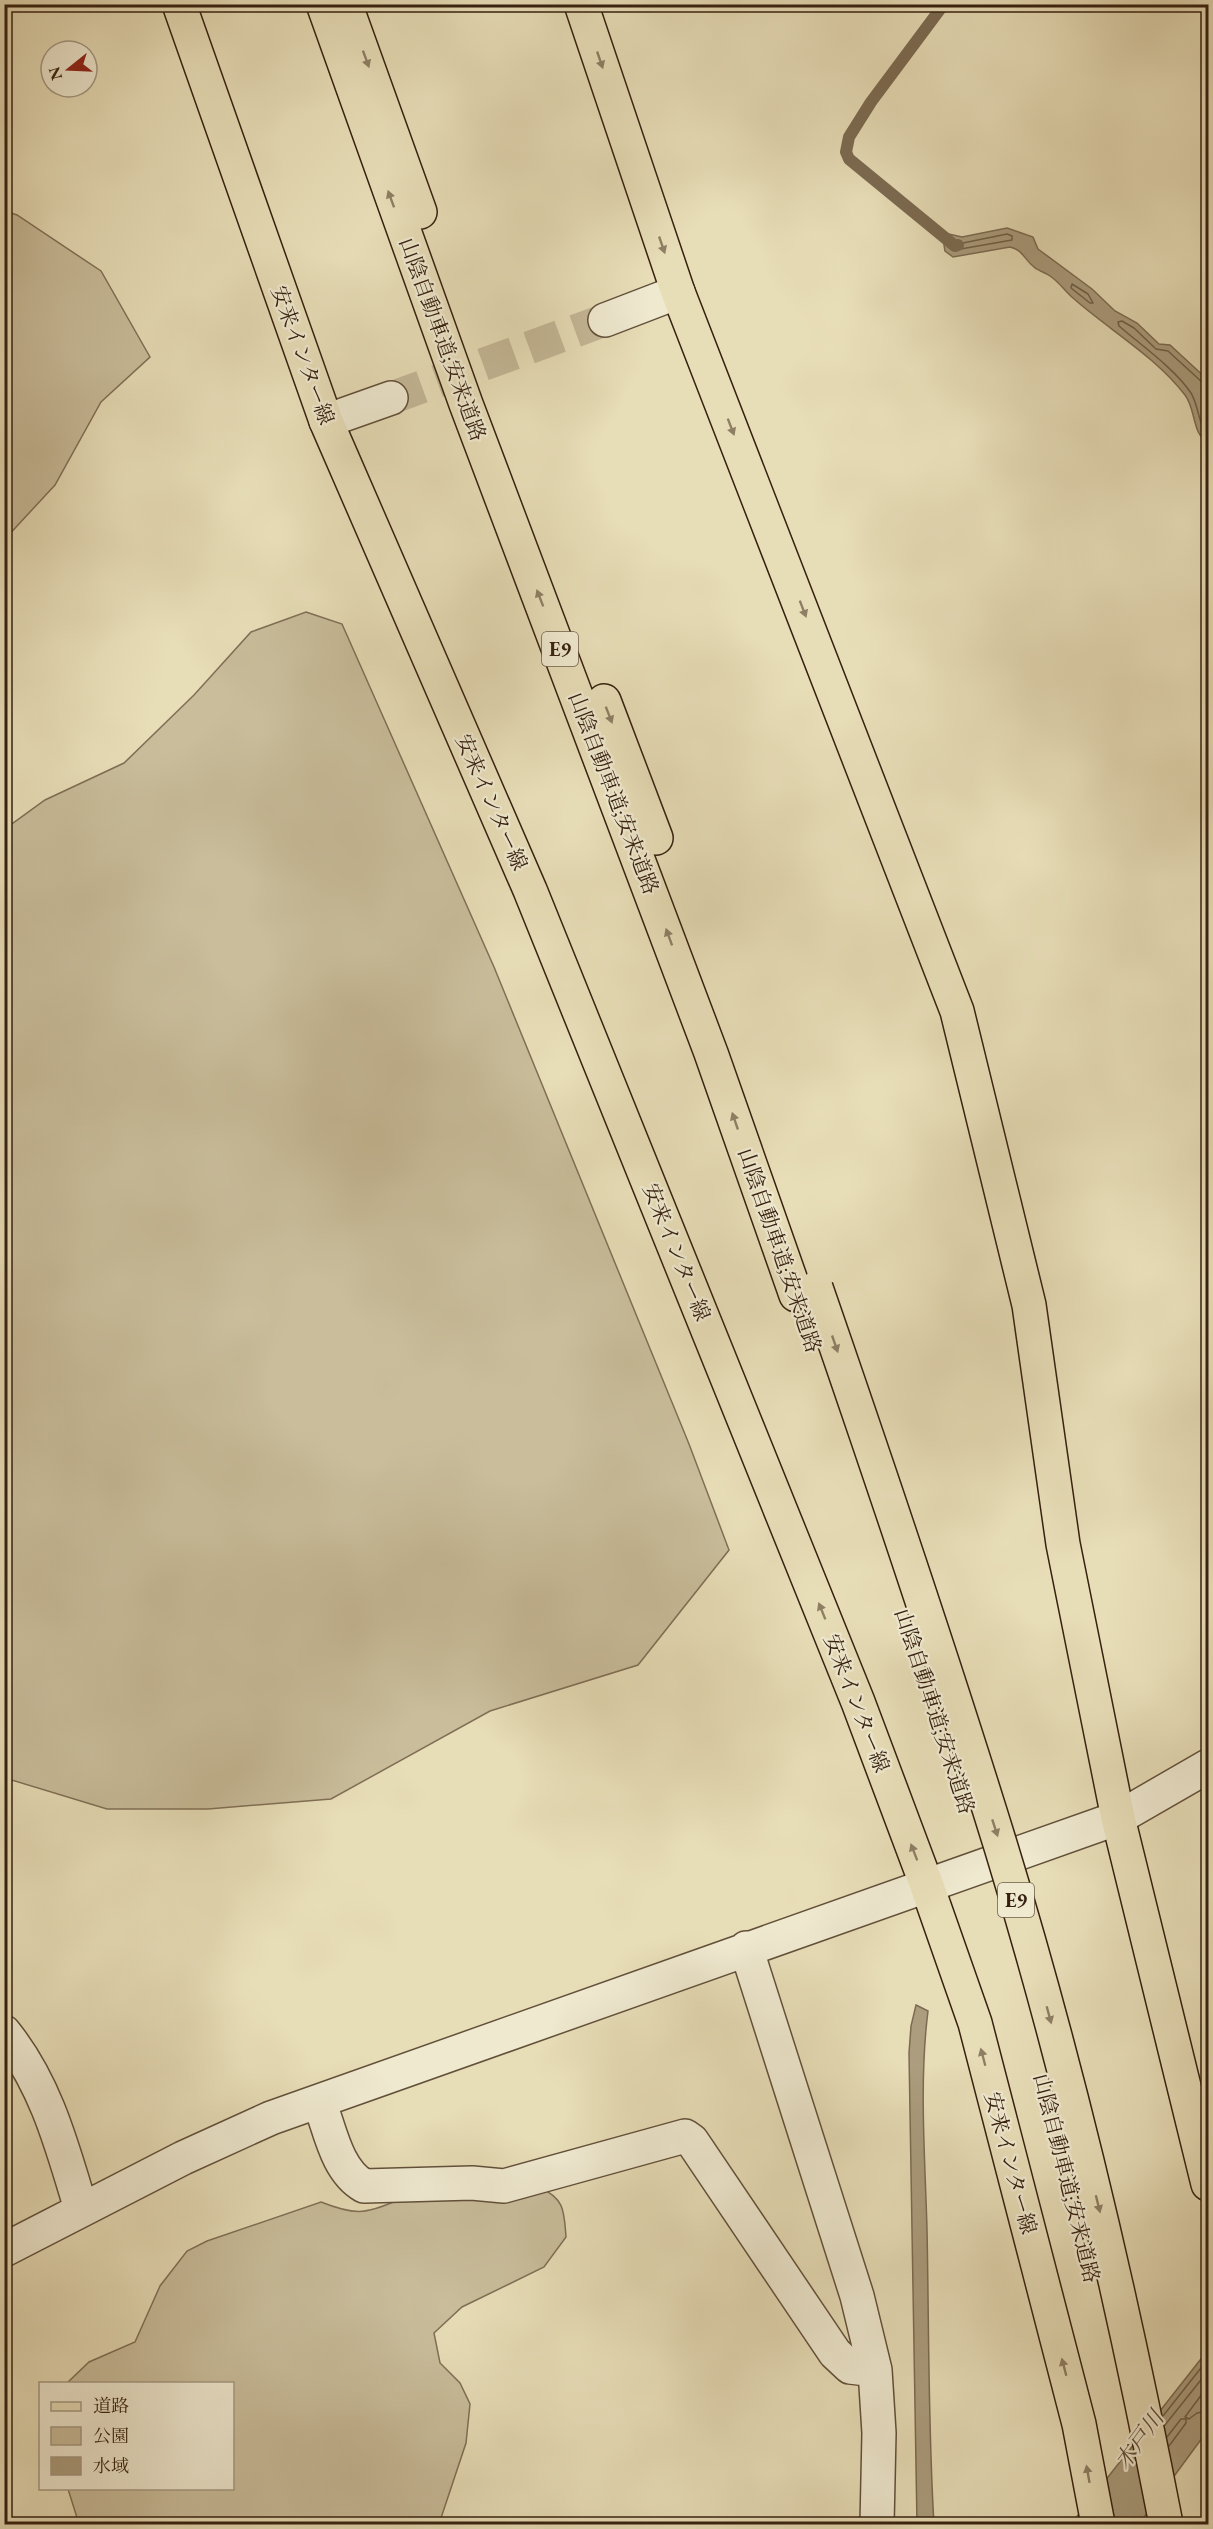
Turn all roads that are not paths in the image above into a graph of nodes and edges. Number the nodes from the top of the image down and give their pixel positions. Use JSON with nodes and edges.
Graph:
{"nodes":[{"id":1,"x":179,"y":4,"type":"edge"},
{"id":2,"x":322,"y":4,"type":"edge"},
{"id":3,"x":346,"y":4,"type":"edge"},
{"id":4,"x":581,"y":4,"type":"edge"},
{"id":5,"x":678,"y":292,"type":"junction"},
{"id":6,"x":604,"y":320,"type":"tunnel mouth"},
{"id":7,"x":391,"y":398,"type":"tunnel mouth"},
{"id":8,"x":326,"y":421,"type":"junction"},
{"id":9,"x":806,"y":1292,"type":"junction"},
{"id":10,"x":1209,"y":1766,"type":"edge"},
{"id":11,"x":1118,"y":1818,"type":"junction"},
{"id":12,"x":927,"y":1886,"type":"junction"},
{"id":13,"x":746,"y":1948,"type":"junction"},
{"id":14,"x":4,"y":2032,"type":"edge"},
{"id":15,"x":319,"y":2101,"type":"junction"},
{"id":16,"x":1209,"y":2184,"type":"edge"},
{"id":17,"x":81,"y":2209,"type":"junction"},
{"id":18,"x":4,"y":2250,"type":"edge"},
{"id":19,"x":875,"y":2370,"type":"junction"},
{"id":20,"x":877,"y":2524,"type":"edge"},
{"id":21,"x":1098,"y":2524,"type":"edge"},
{"id":22,"x":1145,"y":2524,"type":"edge"},
{"id":23,"x":1166,"y":2524,"type":"edge"}],
"edges":[{"from":1,"to":8,"type":"main road","name":"安来インター線"},
{"from":9,"to":2,"type":"main road","name":"山陰自動車道;安来道路","number":"E9","one_way":true},
{"from":3,"to":9,"type":"main road","name":"山陰自動車道;安来道路","number":"E9","one_way":true},
{"from":4,"to":5,"type":"main road","one_way":true},
{"from":5,"to":6,"type":"street"},
{"from":5,"to":11,"type":"main road","one_way":true},
{"from":7,"to":8,"type":"street"},
{"from":12,"to":8,"type":"main road","name":"安来インター線","one_way":true},
{"from":9,"to":22,"type":"main road","name":"山陰自動車道;安来道路","number":"E9"},
{"from":9,"to":23,"type":"main road","name":"山陰自動車道;安来道路","number":"E9","one_way":true,"bridge":true},
{"from":10,"to":11,"type":"street"},
{"from":11,"to":12,"type":"street"},
{"from":11,"to":16,"type":"main road"},
{"from":12,"to":13,"type":"street"},
{"from":21,"to":12,"type":"main road","name":"安来インター線","one_way":true},
{"from":13,"to":15,"type":"street"},
{"from":13,"to":19,"type":"street"},
{"from":14,"to":17,"type":"street"},
{"from":15,"to":17,"type":"street"},
{"from":15,"to":19,"type":"street"},
{"from":17,"to":18,"type":"street"},
{"from":19,"to":20,"type":"street"}]}
